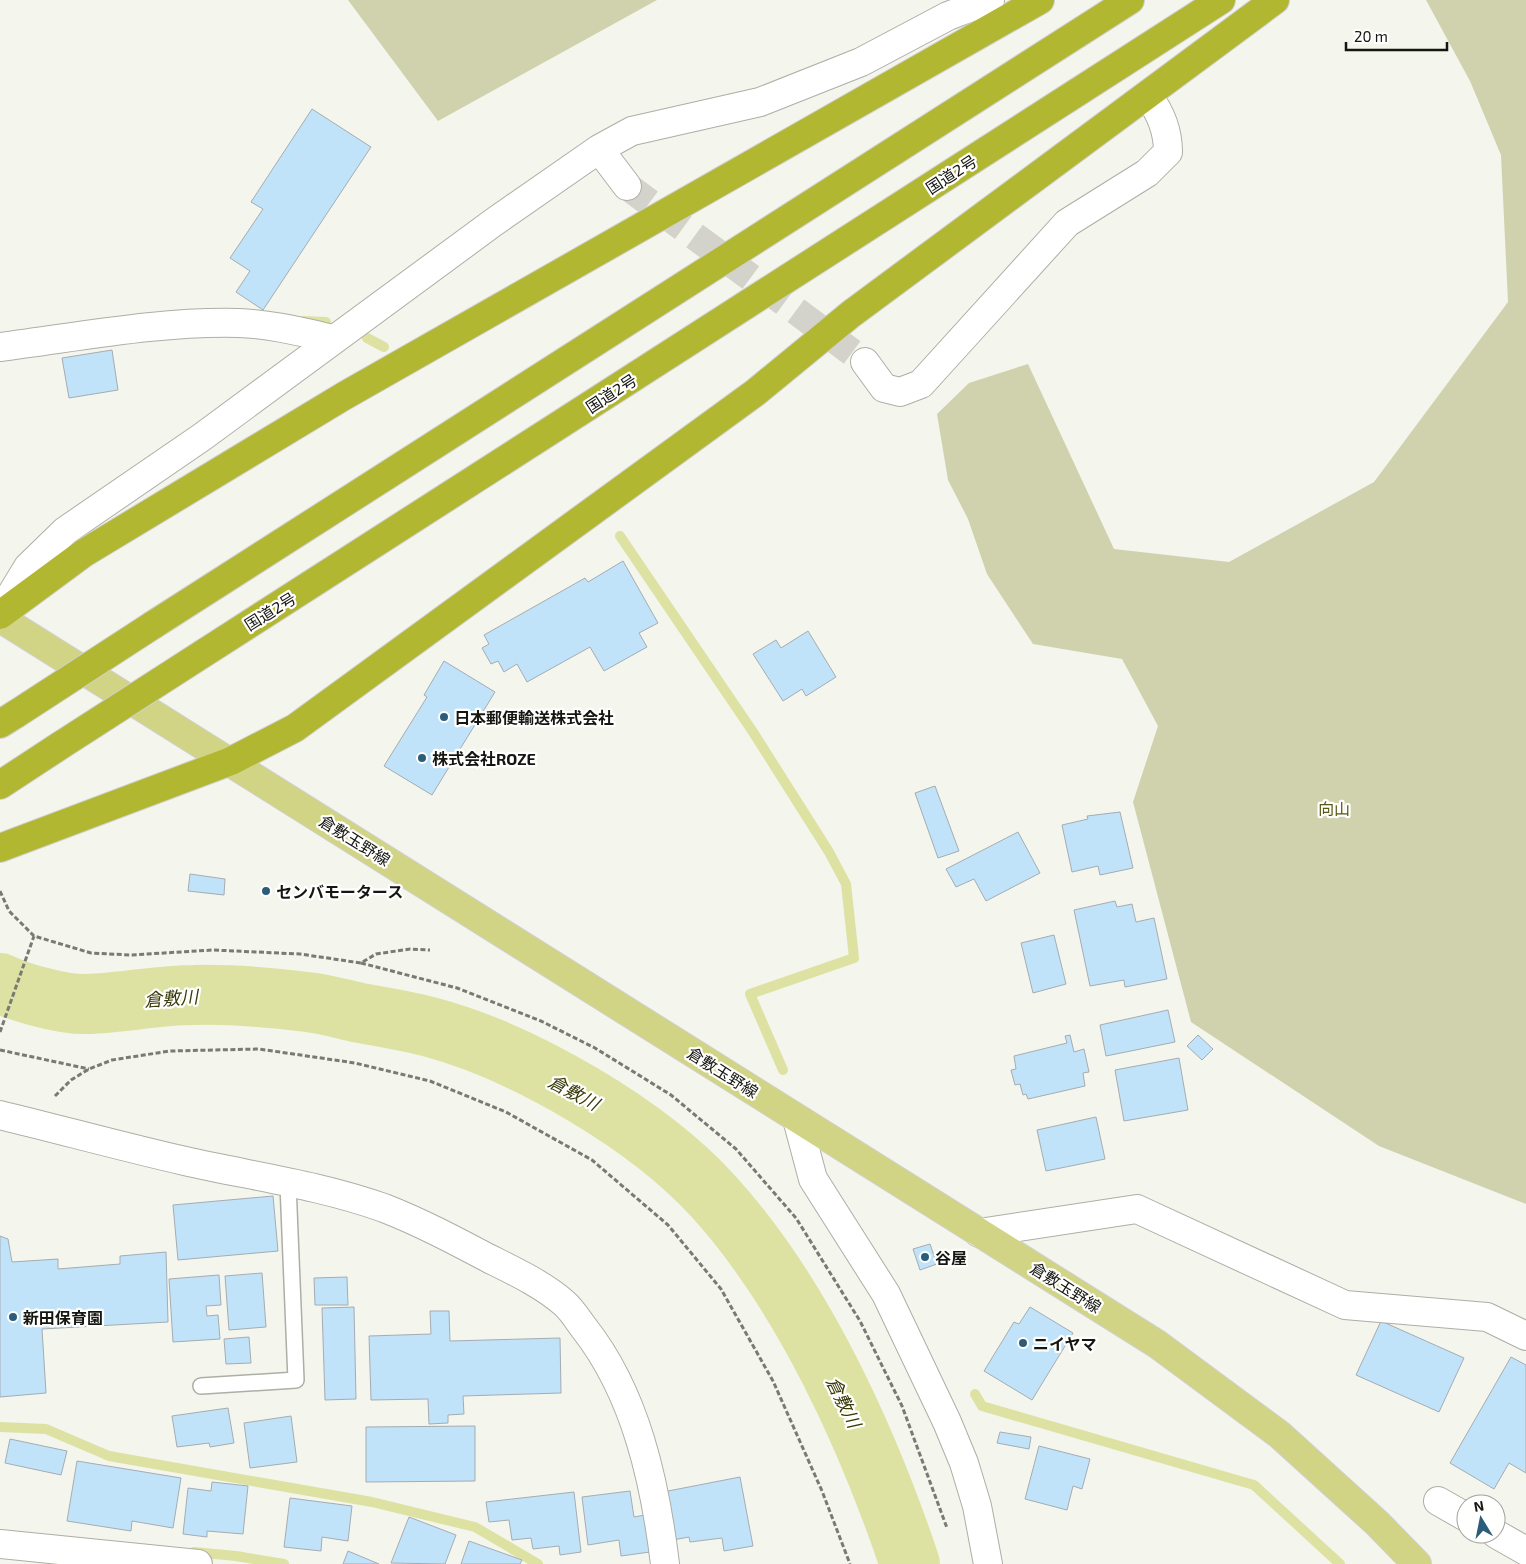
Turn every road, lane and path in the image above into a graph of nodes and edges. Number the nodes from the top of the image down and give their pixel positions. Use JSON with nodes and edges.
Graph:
{"nodes":[{"id":1,"x":990,"y":0,"type":"edge"},
{"id":2,"x":1040,"y":0,"type":"edge"},
{"id":3,"x":1130,"y":0,"type":"edge"},
{"id":4,"x":1221,"y":0,"type":"edge"},
{"id":5,"x":1275,"y":0,"type":"edge"},
{"id":6,"x":1148,"y":96,"type":"junction"},
{"id":7,"x":599,"y":149,"type":"junction"},
{"id":8,"x":627,"y":186,"type":"tunnel mouth"},
{"id":9,"x":332,"y":339,"type":"junction"},
{"id":10,"x":0,"y":347,"type":"edge"},
{"id":11,"x":866,"y":362,"type":"tunnel mouth"},
{"id":12,"x":0,"y":615,"type":"edge"},
{"id":13,"x":8,"y":719,"type":"edge"},
{"id":14,"x":231,"y":762,"type":"junction"},
{"id":15,"x":0,"y":784,"type":"edge"},
{"id":16,"x":0,"y":848,"type":"edge"},
{"id":17,"x":0,"y":891,"type":"edge"},
{"id":18,"x":34,"y":936,"type":"junction"},
{"id":19,"x":430,"y":950,"type":"dead end"},
{"id":20,"x":361,"y":963,"type":"junction"},
{"id":21,"x":0,"y":1032,"type":"edge"},
{"id":22,"x":0,"y":1050,"type":"edge"},
{"id":23,"x":89,"y":1069,"type":"junction"},
{"id":24,"x":0,"y":1115,"type":"edge"},
{"id":25,"x":797,"y":1119,"type":"junction"},
{"id":26,"x":39,"y":1125,"type":"junction"},
{"id":27,"x":288,"y":1184,"type":"junction"},
{"id":28,"x":980,"y":1232,"type":"junction"},
{"id":29,"x":1526,"y":1336,"type":"edge"},
{"id":30,"x":201,"y":1386,"type":"dead end"},
{"id":31,"x":1438,"y":1501,"type":"dead end"},
{"id":32,"x":1456,"y":1511,"type":"edge"},
{"id":33,"x":950,"y":1536,"type":"dead end"},
{"id":34,"x":1506,"y":1540,"type":"edge"},
{"id":35,"x":0,"y":1544,"type":"edge"},
{"id":36,"x":1526,"y":1551,"type":"edge"},
{"id":37,"x":198,"y":1564,"type":"edge"},
{"id":38,"x":665,"y":1564,"type":"edge"},
{"id":39,"x":850,"y":1564,"type":"edge"},
{"id":40,"x":988,"y":1564,"type":"edge"},
{"id":41,"x":1417,"y":1564,"type":"edge"}],
"edges":[{"from":1,"to":7,"type":"street"},
{"from":2,"to":12,"type":"highway"},
{"from":3,"to":13,"type":"highway","bridge":true},
{"from":4,"to":15,"type":"highway","name":"国道2号","bridge":true},
{"from":5,"to":6,"type":"highway"},
{"from":6,"to":11,"type":"street"},
{"from":6,"to":14,"type":"highway"},
{"from":7,"to":8,"type":"street"},
{"from":7,"to":9,"type":"street"},
{"from":9,"to":10,"type":"street"},
{"from":9,"to":12,"type":"street"},
{"from":12,"to":14,"type":"main road","name":"倉敷玉野線"},
{"from":14,"to":16,"type":"highway"},
{"from":14,"to":25,"type":"main road","name":"倉敷玉野線"},
{"from":17,"to":18,"type":"path"},
{"from":18,"to":20,"type":"path"},
{"from":18,"to":21,"type":"path"},
{"from":19,"to":20,"type":"path"},
{"from":20,"to":33,"type":"path"},
{"from":22,"to":23,"type":"path"},
{"from":23,"to":26,"type":"path"},
{"from":23,"to":39,"type":"path"},
{"from":24,"to":26,"type":"street"},
{"from":25,"to":28,"type":"main road","name":"倉敷玉野線"},
{"from":25,"to":40,"type":"street"},
{"from":26,"to":27,"type":"street"},
{"from":27,"to":30,"type":"lane"},
{"from":27,"to":38,"type":"street"},
{"from":28,"to":29,"type":"street"},
{"from":28,"to":41,"type":"main road","name":"倉敷玉野線"},
{"from":31,"to":32,"type":"street"},
{"from":34,"to":36,"type":"street"},
{"from":35,"to":37,"type":"street"}]}
